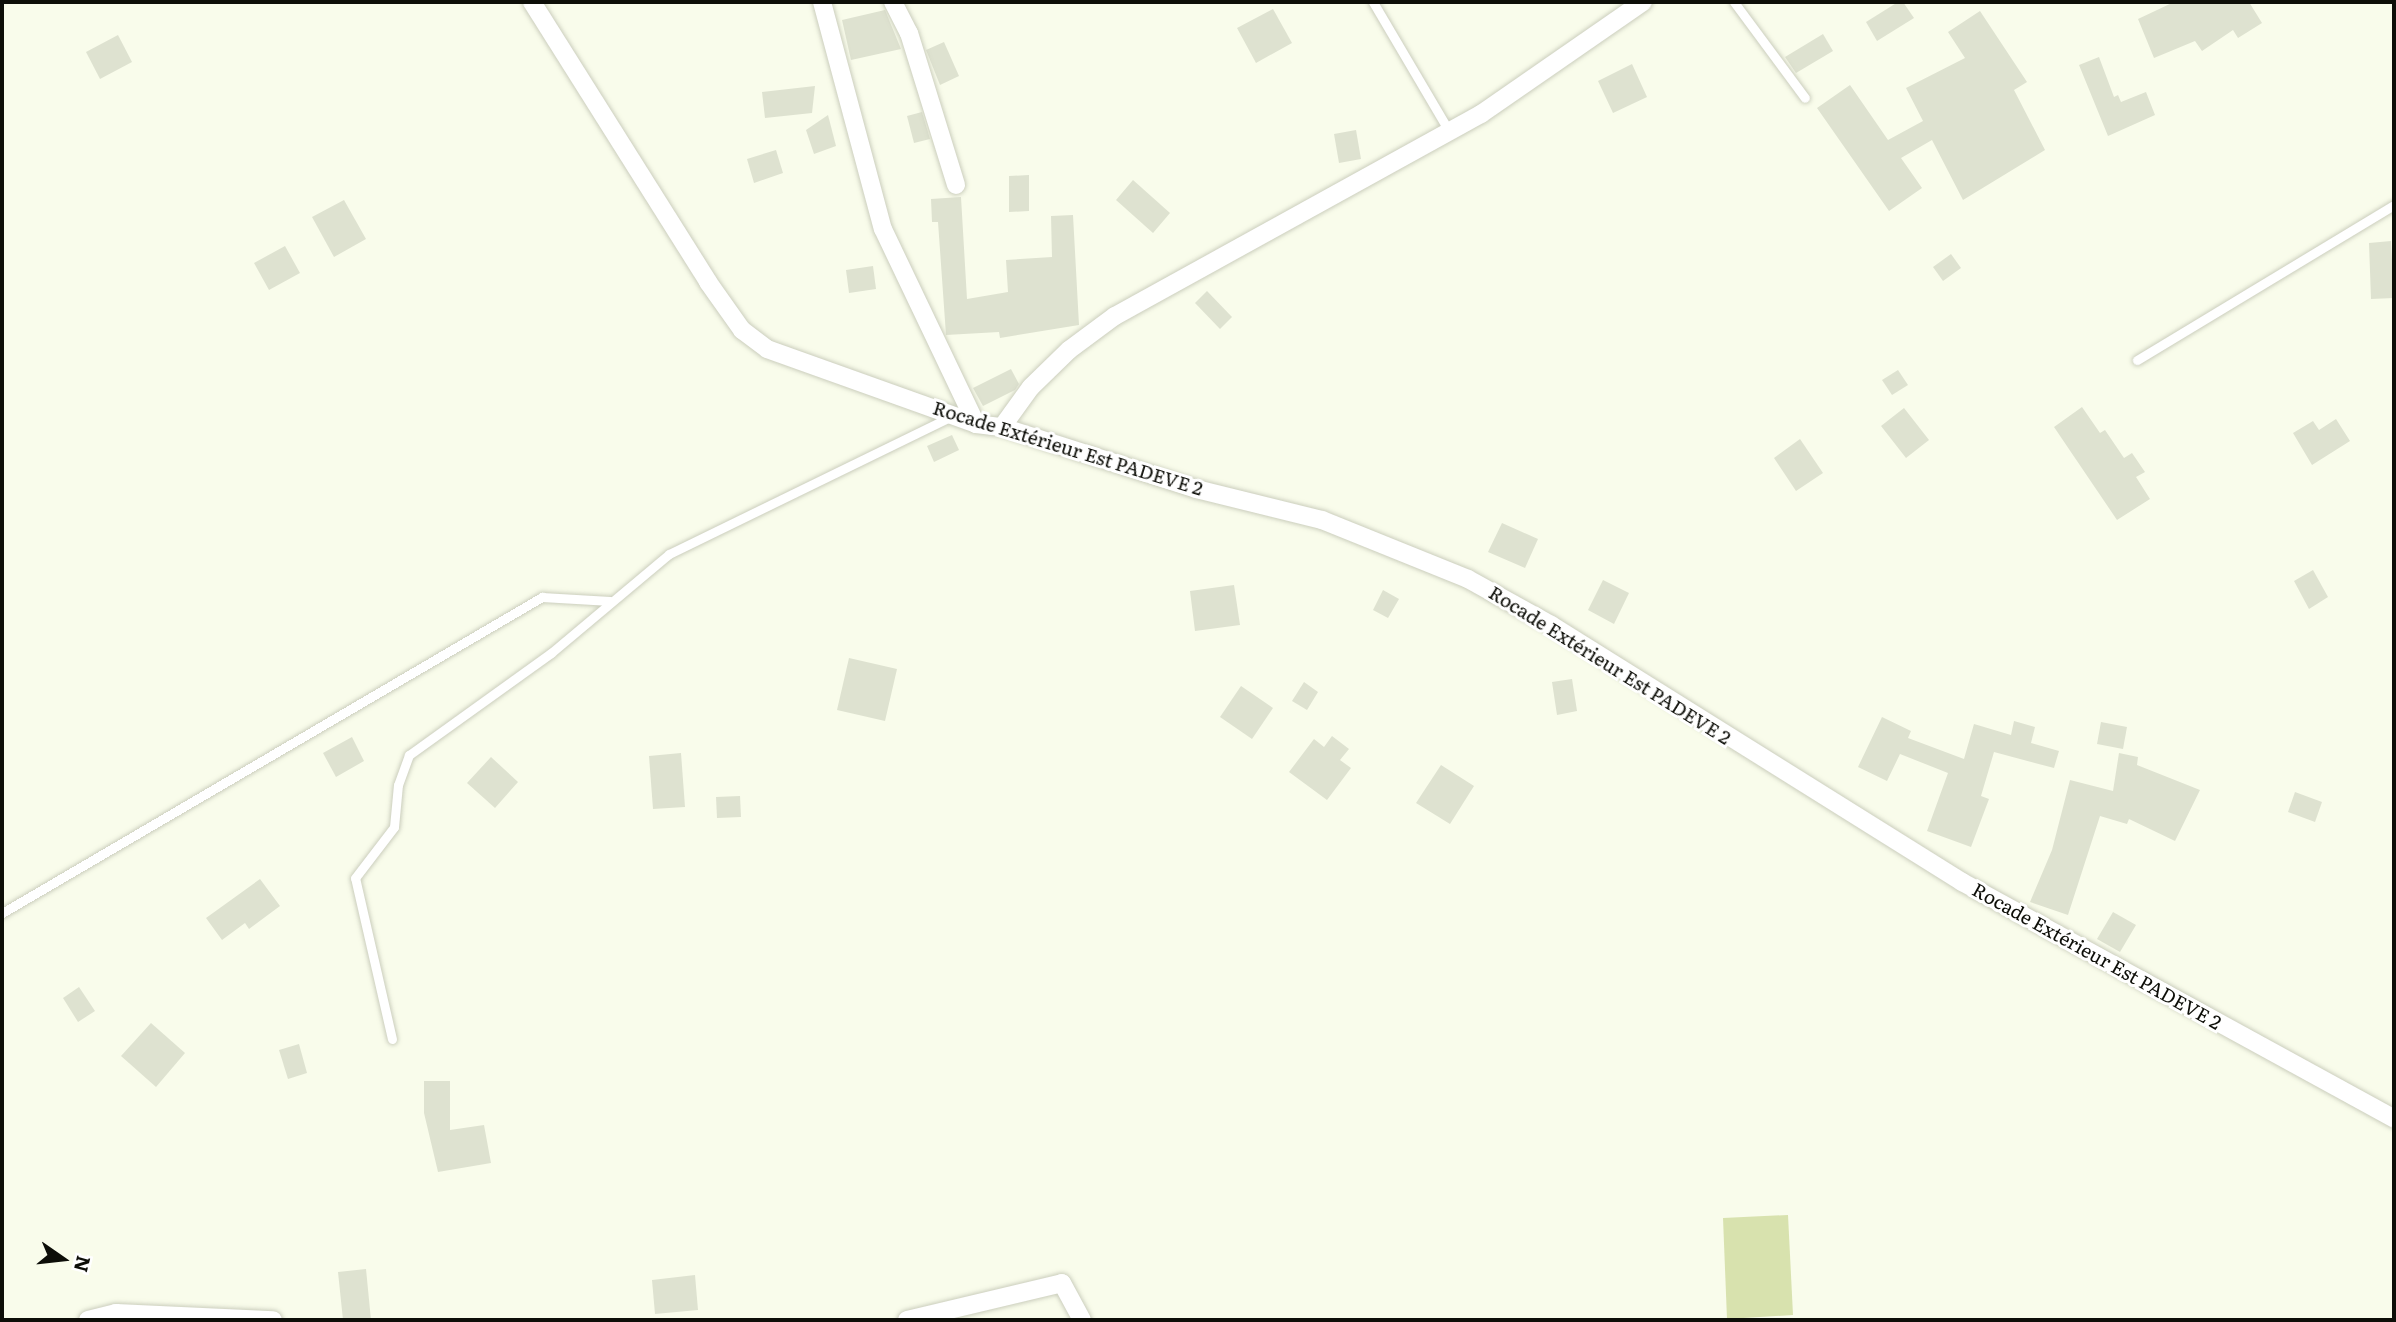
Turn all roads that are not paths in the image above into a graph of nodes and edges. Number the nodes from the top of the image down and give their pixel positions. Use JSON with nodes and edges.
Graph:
{"nodes":[{"id":1,"x":532,"y":2,"type":"edge"},
{"id":2,"x":822,"y":2,"type":"edge"},
{"id":3,"x":893,"y":2,"type":"edge"},
{"id":4,"x":1373,"y":2,"type":"edge"},
{"id":5,"x":1643,"y":2,"type":"edge"},
{"id":6,"x":1734,"y":2,"type":"edge"},
{"id":7,"x":1805,"y":98,"type":"dead end"},
{"id":8,"x":1449,"y":131,"type":"junction"},
{"id":9,"x":956,"y":185,"type":"dead end"},
{"id":10,"x":2394,"y":205,"type":"edge"},
{"id":11,"x":2137,"y":360,"type":"dead end"},
{"id":12,"x":957,"y":413,"type":"junction"},
{"id":13,"x":976,"y":424,"type":"junction"},
{"id":14,"x":1002,"y":427,"type":"junction"},
{"id":15,"x":610,"y":601,"type":"junction"},
{"id":16,"x":2,"y":913,"type":"edge"},
{"id":17,"x":392,"y":1039,"type":"dead end"},
{"id":18,"x":2394,"y":1119,"type":"edge"},
{"id":19,"x":88,"y":1320,"type":"edge"},
{"id":20,"x":273,"y":1320,"type":"edge"},
{"id":21,"x":907,"y":1320,"type":"edge"},
{"id":22,"x":1082,"y":1320,"type":"edge"}],
"edges":[{"from":1,"to":12,"type":"street","name":"Rocade Extérieur Est PADEVE 2"},
{"from":2,"to":13,"type":"street"},
{"from":3,"to":9,"type":"street"},
{"from":4,"to":8,"type":"lane"},
{"from":5,"to":8,"type":"street"},
{"from":6,"to":7,"type":"lane"},
{"from":8,"to":14,"type":"street"},
{"from":10,"to":11,"type":"lane"},
{"from":12,"to":13,"type":"street","name":"Rocade Extérieur Est PADEVE 2"},
{"from":12,"to":15,"type":"lane"},
{"from":13,"to":14,"type":"street","name":"Rocade Extérieur Est PADEVE 2"},
{"from":14,"to":18,"type":"street","name":"Rocade Extérieur Est PADEVE 2"},
{"from":15,"to":16,"type":"lane"},
{"from":15,"to":17,"type":"lane"},
{"from":19,"to":20,"type":"street"},
{"from":21,"to":22,"type":"street"}]}
